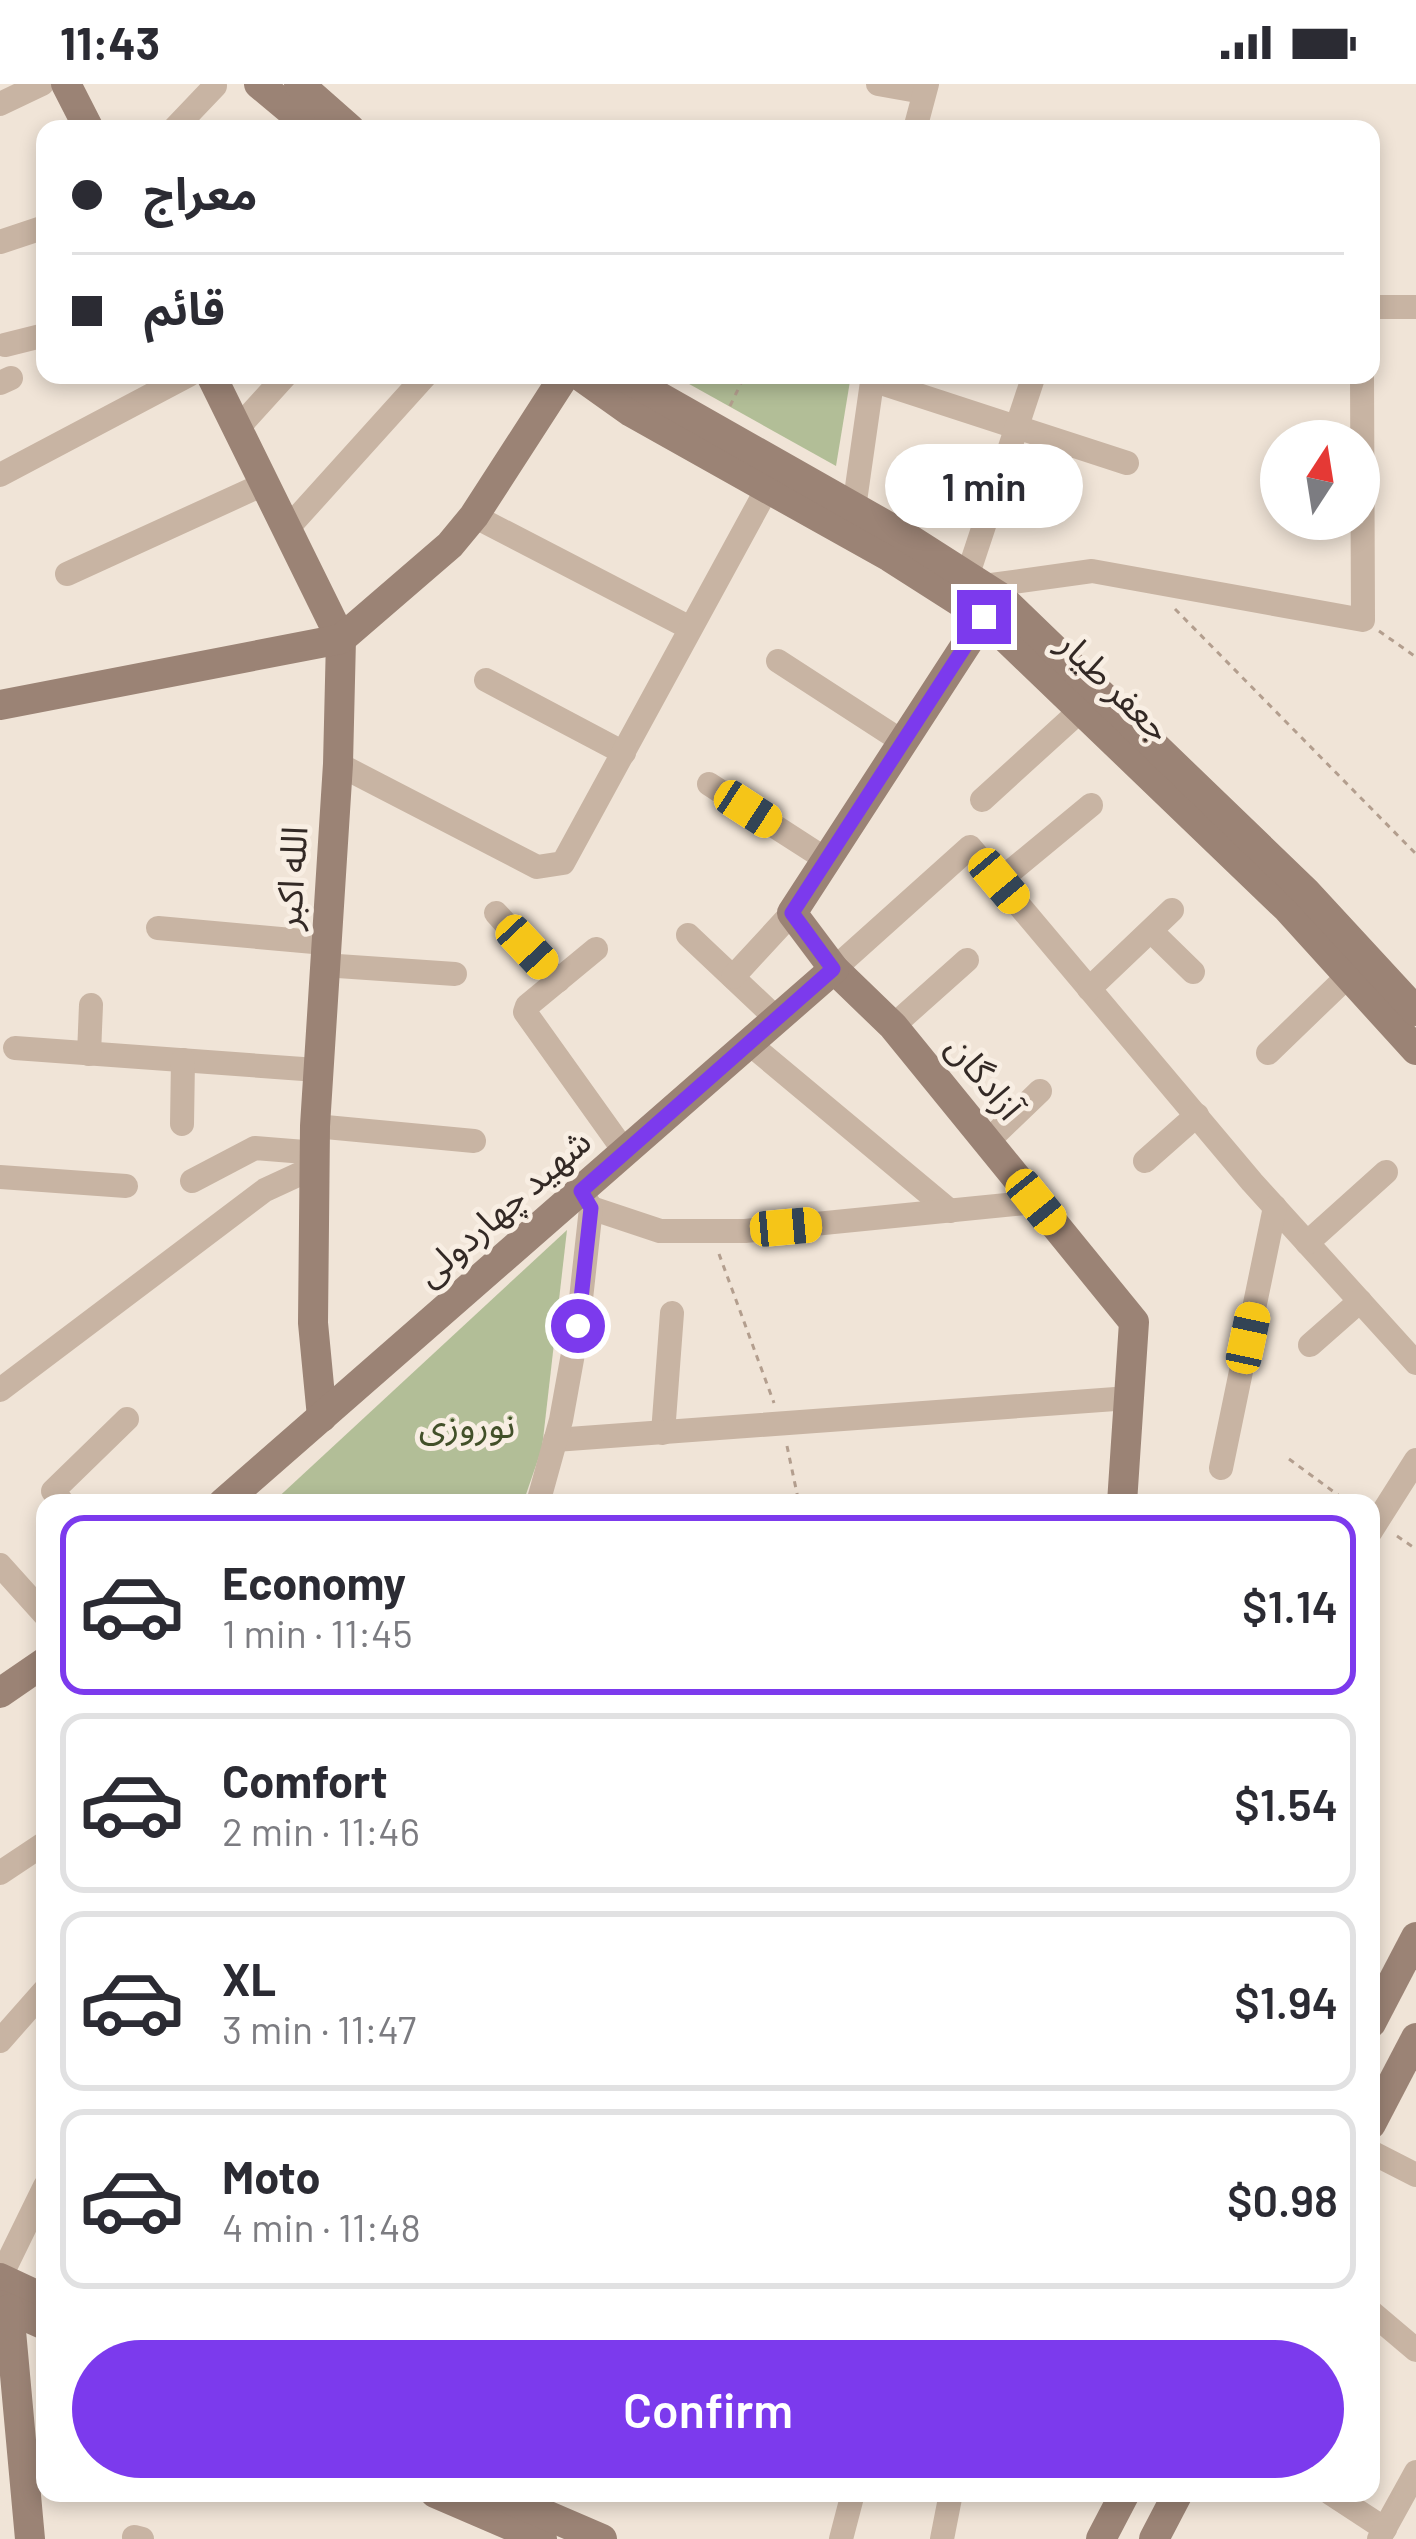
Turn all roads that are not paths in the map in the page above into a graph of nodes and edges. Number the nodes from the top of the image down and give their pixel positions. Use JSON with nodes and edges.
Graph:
{"nodes":[{"id":1,"x":42,"y":84,"type":"edge"},
{"id":2,"x":66,"y":84,"type":"edge"},
{"id":3,"x":260,"y":84,"type":"edge"},
{"id":4,"x":299,"y":84,"type":"edge"},
{"id":5,"x":878,"y":84,"type":"edge"},
{"id":6,"x":215,"y":86,"type":"edge"},
{"id":7,"x":925,"y":88,"type":"edge"},
{"id":8,"x":0,"y":104,"type":"edge"},
{"id":9,"x":84,"y":120,"type":"edge"},
{"id":10,"x":183,"y":120,"type":"edge"},
{"id":11,"x":302,"y":120,"type":"edge"},
{"id":12,"x":340,"y":120,"type":"edge"},
{"id":13,"x":917,"y":120,"type":"edge"},
{"id":14,"x":36,"y":230,"type":"edge"},
{"id":15,"x":0,"y":242,"type":"edge"},
{"id":16,"x":1380,"y":307,"type":"edge"},
{"id":17,"x":1416,"y":307,"type":"edge"},
{"id":18,"x":36,"y":337,"type":"edge"},
{"id":19,"x":4,"y":345,"type":"dead end"},
{"id":20,"x":173,"y":384,"type":"edge"},
{"id":21,"x":215,"y":384,"type":"edge"},
{"id":22,"x":278,"y":384,"type":"edge"},
{"id":23,"x":419,"y":384,"type":"edge"},
{"id":24,"x":559,"y":384,"type":"edge"},
{"id":25,"x":592,"y":384,"type":"edge"},
{"id":26,"x":636,"y":384,"type":"edge"},
{"id":27,"x":871,"y":384,"type":"edge"},
{"id":28,"x":891,"y":384,"type":"edge"},
{"id":29,"x":1031,"y":384,"type":"edge"},
{"id":30,"x":1363,"y":384,"type":"edge"},
{"id":31,"x":1018,"y":425,"type":"junction"},
{"id":32,"x":237,"y":429,"type":"junction"},
{"id":33,"x":1127,"y":463,"type":"dead end"},
{"id":34,"x":0,"y":475,"type":"edge"},
{"id":35,"x":265,"y":484,"type":"junction"},
{"id":36,"x":768,"y":487,"type":"junction"},
{"id":37,"x":854,"y":508,"type":"junction"},
{"id":38,"x":474,"y":516,"type":"junction"},
{"id":39,"x":287,"y":529,"type":"junction"},
{"id":40,"x":67,"y":574,"type":"dead end"},
{"id":41,"x":979,"y":592,"type":"junction"},
{"id":42,"x":690,"y":628,"type":"junction"},
{"id":43,"x":341,"y":639,"type":"junction"},
{"id":44,"x":778,"y":661,"type":"dead end"},
{"id":45,"x":486,"y":680,"type":"dead end"},
{"id":46,"x":0,"y":704,"type":"edge"},
{"id":47,"x":1082,"y":709,"type":"junction"},
{"id":48,"x":903,"y":742,"type":"junction"},
{"id":49,"x":624,"y":753,"type":"junction"},
{"id":50,"x":338,"y":764,"type":"junction"},
{"id":51,"x":709,"y":784,"type":"dead end"},
{"id":52,"x":982,"y":800,"type":"dead end"},
{"id":53,"x":1091,"y":805,"type":"dead end"},
{"id":54,"x":826,"y":860,"type":"junction"},
{"id":55,"x":999,"y":881,"type":"junction"},
{"id":56,"x":1172,"y":910,"type":"dead end"},
{"id":57,"x":496,"y":913,"type":"dead end"},
{"id":58,"x":792,"y":913,"type":"junction"},
{"id":59,"x":158,"y":928,"type":"dead end"},
{"id":60,"x":1150,"y":931,"type":"junction"},
{"id":61,"x":688,"y":934,"type":"dead end"},
{"id":62,"x":596,"y":949,"type":"dead end"},
{"id":63,"x":324,"y":954,"type":"junction"},
{"id":64,"x":967,"y":960,"type":"dead end"},
{"id":65,"x":833,"y":969,"type":"junction"},
{"id":66,"x":1193,"y":972,"type":"dead end"},
{"id":67,"x":455,"y":974,"type":"dead end"},
{"id":68,"x":1350,"y":974,"type":"junction"},
{"id":69,"x":733,"y":976,"type":"junction"},
{"id":70,"x":559,"y":981,"type":"junction"},
{"id":71,"x":1090,"y":989,"type":"junction"},
{"id":72,"x":92,"y":1005,"type":"dead end"},
{"id":73,"x":1416,"y":1011,"type":"edge"},
{"id":74,"x":777,"y":1019,"type":"junction"},
{"id":75,"x":893,"y":1026,"type":"junction"},
{"id":76,"x":750,"y":1044,"type":"junction"},
{"id":77,"x":15,"y":1048,"type":"dead end"},
{"id":78,"x":1416,"y":1050,"type":"edge"},
{"id":79,"x":1268,"y":1053,"type":"dead end"},
{"id":80,"x":89,"y":1054,"type":"junction"},
{"id":81,"x":183,"y":1060,"type":"junction"},
{"id":82,"x":317,"y":1070,"type":"junction"},
{"id":83,"x":1040,"y":1091,"type":"dead end"},
{"id":84,"x":1197,"y":1115,"type":"junction"},
{"id":85,"x":182,"y":1124,"type":"dead end"},
{"id":86,"x":474,"y":1141,"type":"dead end"},
{"id":87,"x":987,"y":1142,"type":"junction"},
{"id":88,"x":316,"y":1148,"type":"junction"},
{"id":89,"x":625,"y":1152,"type":"junction"},
{"id":90,"x":1145,"y":1162,"type":"dead end"},
{"id":91,"x":1386,"y":1172,"type":"dead end"},
{"id":92,"x":0,"y":1177,"type":"edge"},
{"id":93,"x":192,"y":1181,"type":"dead end"},
{"id":94,"x":126,"y":1186,"type":"dead end"},
{"id":95,"x":586,"y":1200,"type":"junction"},
{"id":96,"x":1036,"y":1202,"type":"junction"},
{"id":97,"x":1275,"y":1207,"type":"junction"},
{"id":98,"x":950,"y":1210,"type":"junction"},
{"id":99,"x":1306,"y":1243,"type":"junction"},
{"id":100,"x":1360,"y":1301,"type":"junction"},
{"id":101,"x":671,"y":1312,"type":"dead end"},
{"id":102,"x":1310,"y":1345,"type":"dead end"},
{"id":103,"x":1416,"y":1364,"type":"edge"},
{"id":104,"x":0,"y":1390,"type":"edge"},
{"id":105,"x":1129,"y":1398,"type":"junction"},
{"id":106,"x":322,"y":1417,"type":"junction"},
{"id":107,"x":128,"y":1419,"type":"dead end"},
{"id":108,"x":663,"y":1433,"type":"junction"},
{"id":109,"x":555,"y":1440,"type":"junction"},
{"id":110,"x":1416,"y":1460,"type":"edge"},
{"id":111,"x":1221,"y":1468,"type":"dead end"},
{"id":112,"x":56,"y":1494,"type":"edge"},
{"id":113,"x":234,"y":1494,"type":"edge"},
{"id":114,"x":540,"y":1494,"type":"edge"},
{"id":115,"x":1123,"y":1494,"type":"edge"},
{"id":116,"x":1380,"y":1517,"type":"edge"},
{"id":117,"x":0,"y":1565,"type":"edge"},
{"id":118,"x":36,"y":1605,"type":"edge"},
{"id":119,"x":36,"y":1668,"type":"edge"},
{"id":120,"x":0,"y":1694,"type":"edge"},
{"id":121,"x":36,"y":1850,"type":"edge"},
{"id":122,"x":0,"y":1873,"type":"edge"},
{"id":123,"x":1416,"y":1937,"type":"edge"},
{"id":124,"x":36,"y":2000,"type":"edge"},
{"id":125,"x":1380,"y":2006,"type":"edge"},
{"id":126,"x":1416,"y":2038,"type":"edge"},
{"id":127,"x":0,"y":2041,"type":"edge"},
{"id":128,"x":1380,"y":2107,"type":"edge"},
{"id":129,"x":1380,"y":2157,"type":"edge"},
{"id":130,"x":1416,"y":2175,"type":"edge"},
{"id":131,"x":36,"y":2204,"type":"edge"},
{"id":132,"x":0,"y":2278,"type":"edge"},
{"id":133,"x":36,"y":2295,"type":"edge"},
{"id":134,"x":5,"y":2307,"type":"edge"},
{"id":135,"x":1380,"y":2320,"type":"edge"},
{"id":136,"x":36,"y":2321,"type":"edge"},
{"id":137,"x":1416,"y":2350,"type":"edge"},
{"id":138,"x":10,"y":2426,"type":"edge"},
{"id":139,"x":1414,"y":2479,"type":"edge"},
{"id":140,"x":465,"y":2502,"type":"edge"},
{"id":141,"x":507,"y":2502,"type":"edge"},
{"id":142,"x":851,"y":2502,"type":"edge"},
{"id":143,"x":949,"y":2502,"type":"edge"},
{"id":144,"x":1120,"y":2502,"type":"edge"},
{"id":145,"x":1173,"y":2502,"type":"edge"},
{"id":146,"x":1341,"y":2502,"type":"edge"},
{"id":147,"x":534,"y":2523,"type":"edge"},
{"id":148,"x":1382,"y":2534,"type":"edge"},
{"id":149,"x":30,"y":2539,"type":"edge"},
{"id":150,"x":602,"y":2539,"type":"edge"},
{"id":151,"x":842,"y":2539,"type":"edge"},
{"id":152,"x":942,"y":2539,"type":"edge"},
{"id":153,"x":1101,"y":2539,"type":"edge"},
{"id":154,"x":1154,"y":2539,"type":"edge"}],
"edges":[{"from":1,"to":8,"type":"street"},
{"from":2,"to":9,"type":"street"},
{"from":3,"to":11,"type":"street"},
{"from":4,"to":12,"type":"street"},
{"from":5,"to":7,"type":"street"},
{"from":6,"to":10,"type":"street"},
{"from":7,"to":13,"type":"street"},
{"from":14,"to":15,"type":"street"},
{"from":16,"to":17,"type":"street"},
{"from":18,"to":19,"type":"street"},
{"from":20,"to":34,"type":"street"},
{"from":21,"to":32,"type":"street","name":"الله اکبر"},
{"from":22,"to":32,"type":"street"},
{"from":23,"to":39,"type":"street"},
{"from":24,"to":38,"type":"street"},
{"from":25,"to":36,"type":"street","name":"جعفر طیار"},
{"from":26,"to":37,"type":"street","name":"جعفر طیار"},
{"from":27,"to":37,"type":"street"},
{"from":28,"to":31,"type":"street"},
{"from":29,"to":31,"type":"street"},
{"from":30,"to":41,"type":"street"},
{"from":31,"to":33,"type":"street"},
{"from":31,"to":41,"type":"street"},
{"from":32,"to":35,"type":"street","name":"الله اکبر"},
{"from":35,"to":39,"type":"street","name":"الله اکبر"},
{"from":35,"to":40,"type":"street"},
{"from":36,"to":41,"type":"street","name":"جعفر طیار"},
{"from":36,"to":42,"type":"street"},
{"from":37,"to":41,"type":"street","name":"جعفر طیار"},
{"from":38,"to":42,"type":"street"},
{"from":38,"to":43,"type":"street"},
{"from":39,"to":43,"type":"street","name":"الله اکبر"},
{"from":41,"to":47,"type":"street","name":"جعفر طیار"},
{"from":41,"to":48,"type":"street"},
{"from":41,"to":73,"type":"street","name":"جعفر طیار"},
{"from":42,"to":49,"type":"street"},
{"from":43,"to":46,"type":"street"},
{"from":43,"to":50,"type":"street","name":"الله اکبر"},
{"from":44,"to":48,"type":"street"},
{"from":45,"to":49,"type":"street"},
{"from":47,"to":52,"type":"street"},
{"from":47,"to":68,"type":"street","name":"جعفر طیار"},
{"from":48,"to":54,"type":"street"},
{"from":49,"to":50,"type":"street"},
{"from":50,"to":63,"type":"street","name":"الله اکبر"},
{"from":51,"to":54,"type":"street"},
{"from":53,"to":55,"type":"street"},
{"from":54,"to":58,"type":"street"},
{"from":55,"to":65,"type":"street"},
{"from":55,"to":71,"type":"street"},
{"from":56,"to":60,"type":"street"},
{"from":57,"to":70,"type":"street"},
{"from":58,"to":65,"type":"street","name":"آزادگان"},
{"from":58,"to":69,"type":"street"},
{"from":59,"to":63,"type":"street"},
{"from":60,"to":66,"type":"street"},
{"from":60,"to":71,"type":"street"},
{"from":61,"to":69,"type":"street"},
{"from":62,"to":70,"type":"street"},
{"from":63,"to":67,"type":"street"},
{"from":63,"to":82,"type":"street","name":"الله اکبر"},
{"from":64,"to":75,"type":"street"},
{"from":65,"to":74,"type":"street","name":"شهید چهاردولی"},
{"from":65,"to":75,"type":"street","name":"آزادگان"},
{"from":68,"to":78,"type":"street","name":"جعفر طیار"},
{"from":68,"to":79,"type":"street"},
{"from":69,"to":74,"type":"street"},
{"from":70,"to":89,"type":"street"},
{"from":71,"to":84,"type":"street"},
{"from":72,"to":80,"type":"street"},
{"from":74,"to":76,"type":"street","name":"شهید چهاردولی"},
{"from":75,"to":87,"type":"street","name":"آزادگان"},
{"from":76,"to":89,"type":"street","name":"شهید چهاردولی"},
{"from":76,"to":98,"type":"street"},
{"from":77,"to":80,"type":"street"},
{"from":80,"to":81,"type":"street"},
{"from":81,"to":82,"type":"street"},
{"from":81,"to":85,"type":"street"},
{"from":82,"to":88,"type":"street","name":"الله اکبر"},
{"from":83,"to":87,"type":"street"},
{"from":84,"to":90,"type":"street"},
{"from":84,"to":97,"type":"street"},
{"from":86,"to":88,"type":"street"},
{"from":87,"to":96,"type":"street","name":"آزادگان"},
{"from":88,"to":93,"type":"street"},
{"from":88,"to":104,"type":"street"},
{"from":88,"to":106,"type":"street","name":"الله اکبر"},
{"from":89,"to":95,"type":"street","name":"شهید چهاردولی"},
{"from":91,"to":99,"type":"street"},
{"from":92,"to":94,"type":"street"},
{"from":95,"to":98,"type":"street"},
{"from":95,"to":106,"type":"street","name":"شهید چهاردولی"},
{"from":95,"to":109,"type":"street"},
{"from":96,"to":98,"type":"street"},
{"from":96,"to":105,"type":"street","name":"آزادگان"},
{"from":97,"to":99,"type":"street"},
{"from":97,"to":111,"type":"street"},
{"from":99,"to":100,"type":"street"},
{"from":100,"to":102,"type":"street"},
{"from":100,"to":103,"type":"street"},
{"from":101,"to":108,"type":"street"},
{"from":105,"to":108,"type":"street"},
{"from":105,"to":115,"type":"street","name":"آزادگان"},
{"from":106,"to":113,"type":"street","name":"شهید چهاردولی"},
{"from":107,"to":112,"type":"street"},
{"from":108,"to":109,"type":"street"},
{"from":109,"to":114,"type":"street"},
{"from":110,"to":116,"type":"street"},
{"from":117,"to":118,"type":"street"},
{"from":119,"to":120,"type":"street"},
{"from":121,"to":122,"type":"street"},
{"from":123,"to":125,"type":"street"},
{"from":124,"to":127,"type":"street"},
{"from":126,"to":128,"type":"street"},
{"from":129,"to":130,"type":"street"},
{"from":131,"to":132,"type":"street"},
{"from":132,"to":133,"type":"street"},
{"from":134,"to":136,"type":"street"},
{"from":134,"to":138,"type":"street"},
{"from":135,"to":137,"type":"street"},
{"from":138,"to":149,"type":"street"},
{"from":139,"to":148,"type":"street"},
{"from":140,"to":147,"type":"street"},
{"from":141,"to":147,"type":"street"},
{"from":142,"to":151,"type":"street"},
{"from":143,"to":152,"type":"street"},
{"from":144,"to":153,"type":"street"},
{"from":145,"to":154,"type":"street"},
{"from":146,"to":148,"type":"street"},
{"from":147,"to":150,"type":"street"}]}
